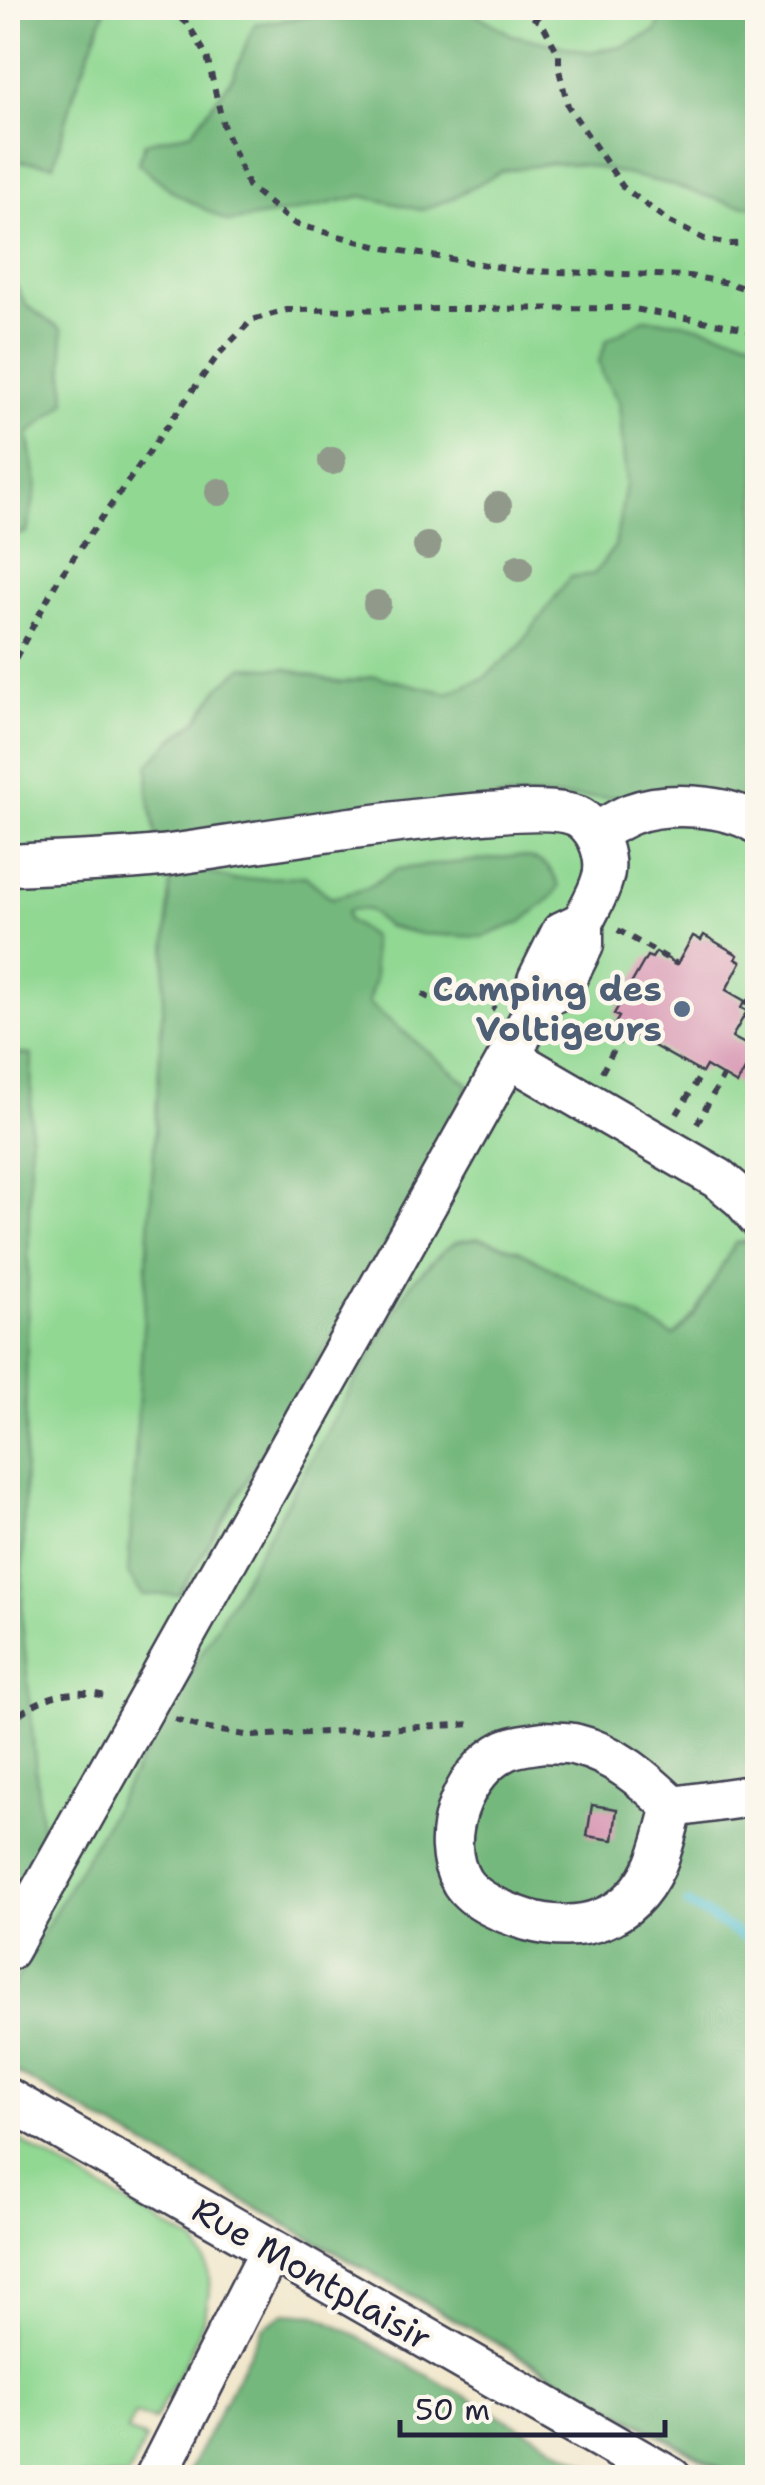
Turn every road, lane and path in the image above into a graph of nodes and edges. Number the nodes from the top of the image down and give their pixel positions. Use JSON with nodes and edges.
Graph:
{"nodes":[{"id":1,"x":170,"y":8,"type":"edge"},
{"id":2,"x":519,"y":8,"type":"edge"},
{"id":3,"x":758,"y":243,"type":"edge"},
{"id":4,"x":758,"y":293,"type":"edge"},
{"id":5,"x":758,"y":334,"type":"edge"},
{"id":6,"x":8,"y":672,"type":"edge"},
{"id":7,"x":758,"y":824,"type":"edge"},
{"id":8,"x":595,"y":834,"type":"junction"},
{"id":9,"x":8,"y":865,"type":"edge"},
{"id":10,"x":597,"y":924,"type":"junction"},
{"id":11,"x":677,"y":964,"type":"dead end"},
{"id":12,"x":422,"y":994,"type":"dead end"},
{"id":13,"x":745,"y":1001,"type":"dead end"},
{"id":14,"x":758,"y":1008,"type":"edge"},
{"id":15,"x":525,"y":1028,"type":"junction"},
{"id":16,"x":625,"y":1029,"type":"dead end"},
{"id":17,"x":611,"y":1056,"type":"dead end"},
{"id":18,"x":702,"y":1073,"type":"dead end"},
{"id":19,"x":723,"y":1076,"type":"dead end"},
{"id":20,"x":686,"y":1099,"type":"dead end"},
{"id":21,"x":706,"y":1109,"type":"dead end"},
{"id":22,"x":758,"y":1217,"type":"edge"},
{"id":23,"x":143,"y":1709,"type":"junction"},
{"id":24,"x":8,"y":1724,"type":"edge"},
{"id":25,"x":544,"y":1742,"type":"junction"},
{"id":26,"x":758,"y":1794,"type":"edge"},
{"id":27,"x":673,"y":1807,"type":"junction"},
{"id":28,"x":8,"y":1950,"type":"edge"},
{"id":29,"x":8,"y":2099,"type":"edge"},
{"id":30,"x":270,"y":2250,"type":"junction"},
{"id":31,"x":156,"y":2478,"type":"edge"},
{"id":32,"x":670,"y":2478,"type":"edge"}],
"edges":[{"from":1,"to":4,"type":"path"},
{"from":2,"to":3,"type":"path"},
{"from":5,"to":6,"type":"path"},
{"from":7,"to":8,"type":"street"},
{"from":8,"to":9,"type":"street"},
{"from":8,"to":10,"type":"street"},
{"from":10,"to":11,"type":"path"},
{"from":10,"to":15,"type":"street"},
{"from":12,"to":15,"type":"path"},
{"from":13,"to":14,"type":"path"},
{"from":15,"to":22,"type":"street"},
{"from":15,"to":23,"type":"street"},
{"from":16,"to":17,"type":"path"},
{"from":18,"to":20,"type":"path"},
{"from":19,"to":21,"type":"path"},
{"from":23,"to":24,"type":"path"},
{"from":23,"to":25,"type":"path"},
{"from":23,"to":28,"type":"street"},
{"from":25,"to":27,"type":"street"},
{"from":25,"to":27,"type":"street"},
{"from":26,"to":27,"type":"street"},
{"from":29,"to":30,"type":"street","name":"Rue Montplaisir"},
{"from":30,"to":31,"type":"street"},
{"from":30,"to":32,"type":"street","name":"Rue Montplaisir"}]}
